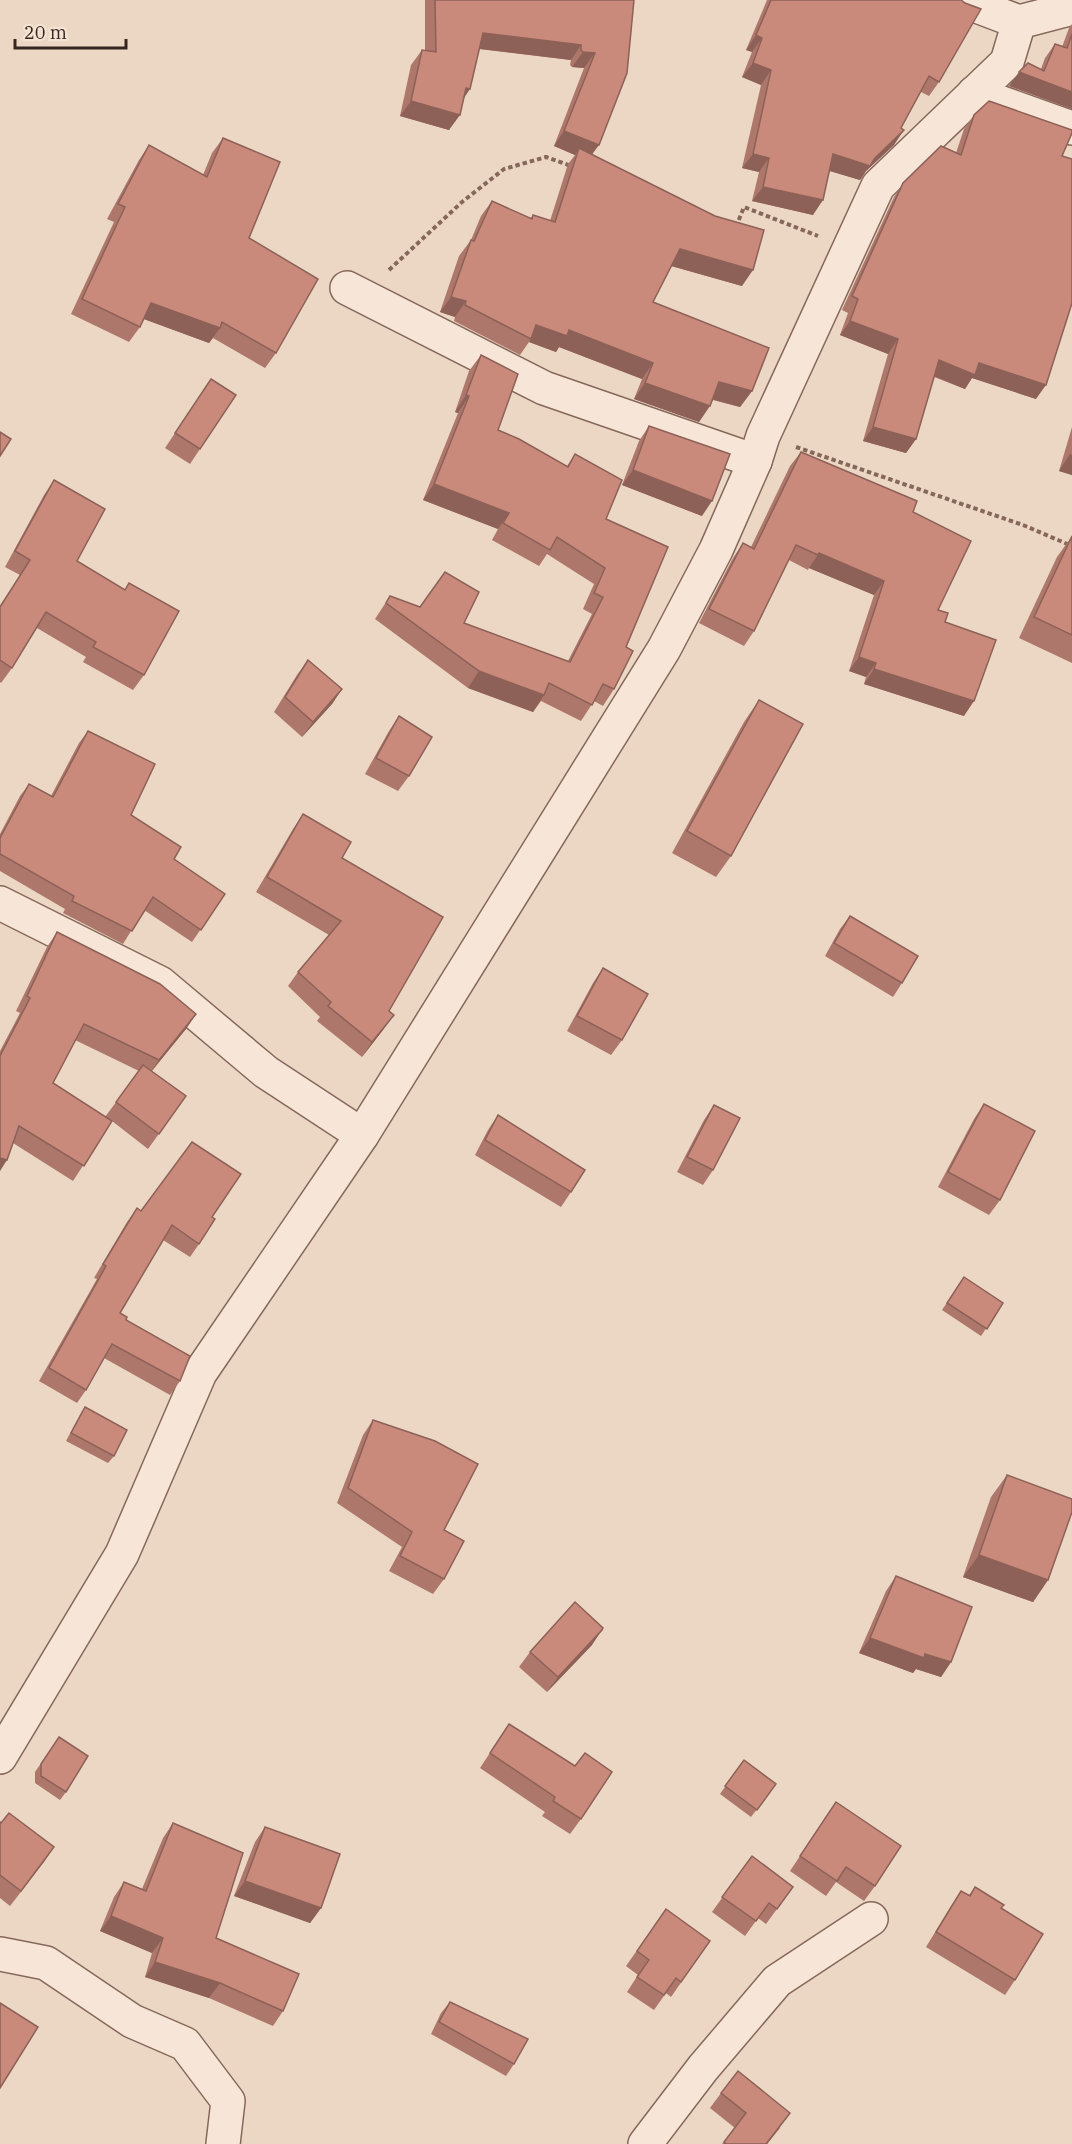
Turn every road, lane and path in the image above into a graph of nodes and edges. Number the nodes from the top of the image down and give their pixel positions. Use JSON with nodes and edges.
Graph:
{"nodes":[{"id":1,"x":962,"y":0,"type":"edge"},
{"id":2,"x":1072,"y":0,"type":"edge"},
{"id":3,"x":1019,"y":22,"type":"junction"},
{"id":4,"x":975,"y":93,"type":"junction"},
{"id":5,"x":1072,"y":128,"type":"edge"},
{"id":6,"x":579,"y":170,"type":"edge"},
{"id":7,"x":735,"y":229,"type":"edge"},
{"id":8,"x":849,"y":249,"type":"junction"},
{"id":9,"x":354,"y":292,"type":"joint"},
{"id":10,"x":759,"y":448,"type":"junction"},
{"id":11,"x":1072,"y":546,"type":"edge"},
{"id":12,"x":0,"y":903,"type":"edge"},
{"id":13,"x":362,"y":1135,"type":"junction"},
{"id":14,"x":0,"y":1757,"type":"edge"},
{"id":15,"x":871,"y":1919,"type":"dead end"},
{"id":16,"x":0,"y":1954,"type":"edge"},
{"id":17,"x":223,"y":2144,"type":"edge"},
{"id":18,"x":645,"y":2144,"type":"edge"}],
"edges":[{"from":1,"to":3,"type":"street"},
{"from":2,"to":3,"type":"street"},
{"from":3,"to":4,"type":"street"},
{"from":4,"to":5,"type":"street"},
{"from":4,"to":8,"type":"street"},
{"from":6,"to":9,"type":"path"},
{"from":7,"to":8,"type":"path"},
{"from":8,"to":10,"type":"street"},
{"from":9,"to":10,"type":"street"},
{"from":10,"to":11,"type":"path"},
{"from":10,"to":13,"type":"street"},
{"from":12,"to":13,"type":"street"},
{"from":13,"to":14,"type":"street"},
{"from":15,"to":18,"type":"street"},
{"from":16,"to":17,"type":"street"}]}
